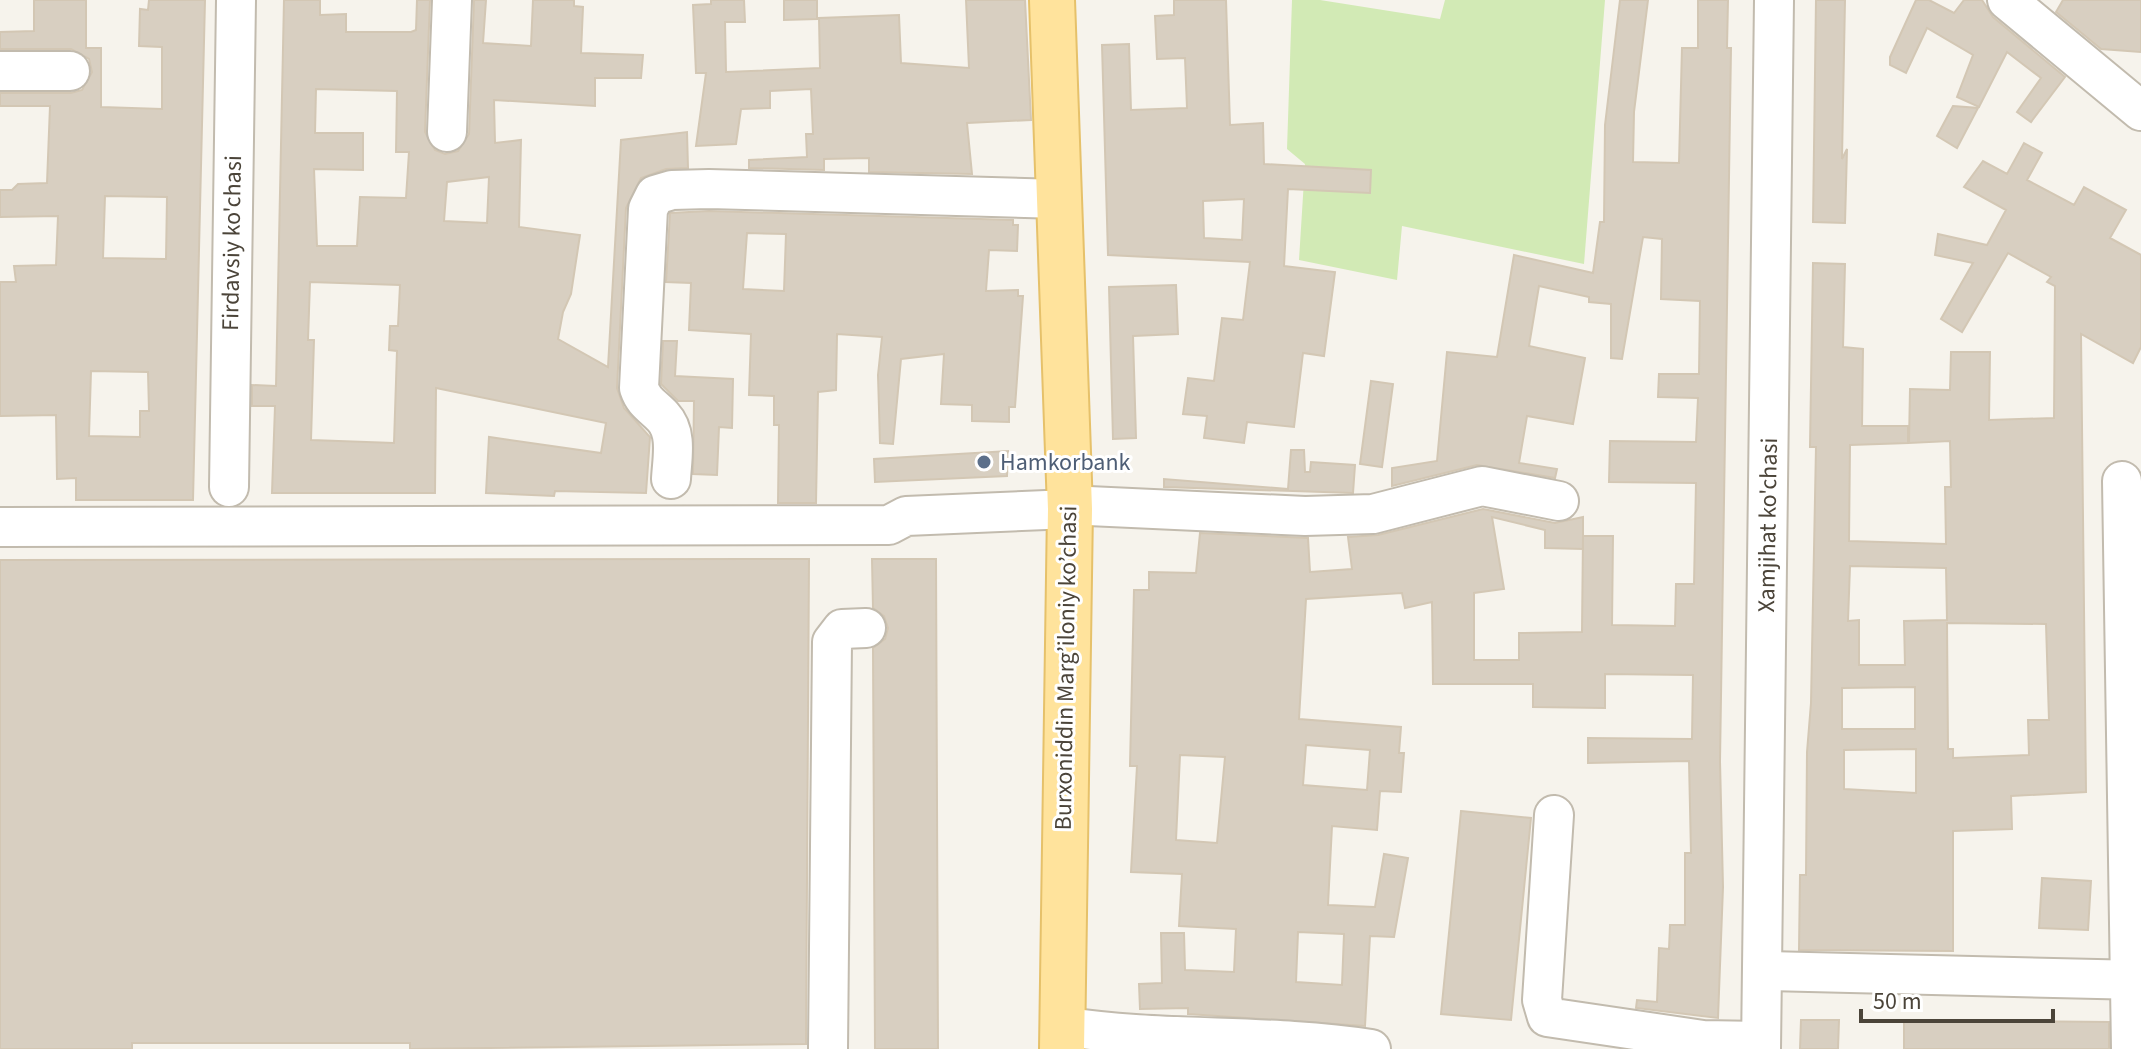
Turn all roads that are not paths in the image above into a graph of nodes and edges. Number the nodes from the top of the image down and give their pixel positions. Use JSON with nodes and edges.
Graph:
{"nodes":[{"id":1,"x":236,"y":0,"type":"edge"},
{"id":2,"x":452,"y":0,"type":"edge"},
{"id":3,"x":1052,"y":0,"type":"edge"},
{"id":4,"x":1774,"y":0,"type":"edge"},
{"id":5,"x":2007,"y":0,"type":"edge"},
{"id":6,"x":0,"y":71,"type":"edge"},
{"id":7,"x":70,"y":71,"type":"dead end"},
{"id":8,"x":2141,"y":111,"type":"edge"},
{"id":9,"x":447,"y":132,"type":"dead end"},
{"id":10,"x":1060,"y":199,"type":"junction"},
{"id":11,"x":671,"y":479,"type":"dead end"},
{"id":12,"x":2122,"y":481,"type":"dead end"},
{"id":13,"x":229,"y":487,"type":"dead end"},
{"id":14,"x":1559,"y":501,"type":"dead end"},
{"id":15,"x":1069,"y":507,"type":"junction"},
{"id":16,"x":0,"y":527,"type":"edge"},
{"id":17,"x":866,"y":628,"type":"dead end"},
{"id":18,"x":1554,"y":815,"type":"dead end"},
{"id":19,"x":1763,"y":971,"type":"junction"},
{"id":20,"x":2135,"y":980,"type":"edge"},
{"id":21,"x":1061,"y":1038,"type":"edge"},
{"id":22,"x":1761,"y":1045,"type":"edge"},
{"id":23,"x":828,"y":1049,"type":"edge"},
{"id":24,"x":1371,"y":1049,"type":"edge"},
{"id":25,"x":2131,"y":1049,"type":"edge"}],
"edges":[{"from":1,"to":13,"type":"street","name":"Firdavsiy ko'chasi"},
{"from":2,"to":9,"type":"street"},
{"from":3,"to":10,"type":"main road","name":"Burxoniddin Marg’iloniy ko’chasi"},
{"from":4,"to":19,"type":"street","name":"Xamjihat ko'chasi"},
{"from":5,"to":8,"type":"street"},
{"from":6,"to":7,"type":"street"},
{"from":10,"to":11,"type":"street"},
{"from":10,"to":15,"type":"main road","name":"Burxoniddin Marg’iloniy ko’chasi"},
{"from":12,"to":20,"type":"street"},
{"from":14,"to":15,"type":"street"},
{"from":15,"to":16,"type":"street"},
{"from":15,"to":21,"type":"main road","name":"Burxoniddin Marg’iloniy ko’chasi"},
{"from":17,"to":23,"type":"street"},
{"from":18,"to":22,"type":"street"},
{"from":19,"to":20,"type":"street"},
{"from":19,"to":22,"type":"street","name":"Xamjihat ko'chasi"},
{"from":20,"to":25,"type":"street"},
{"from":21,"to":24,"type":"street"}]}
